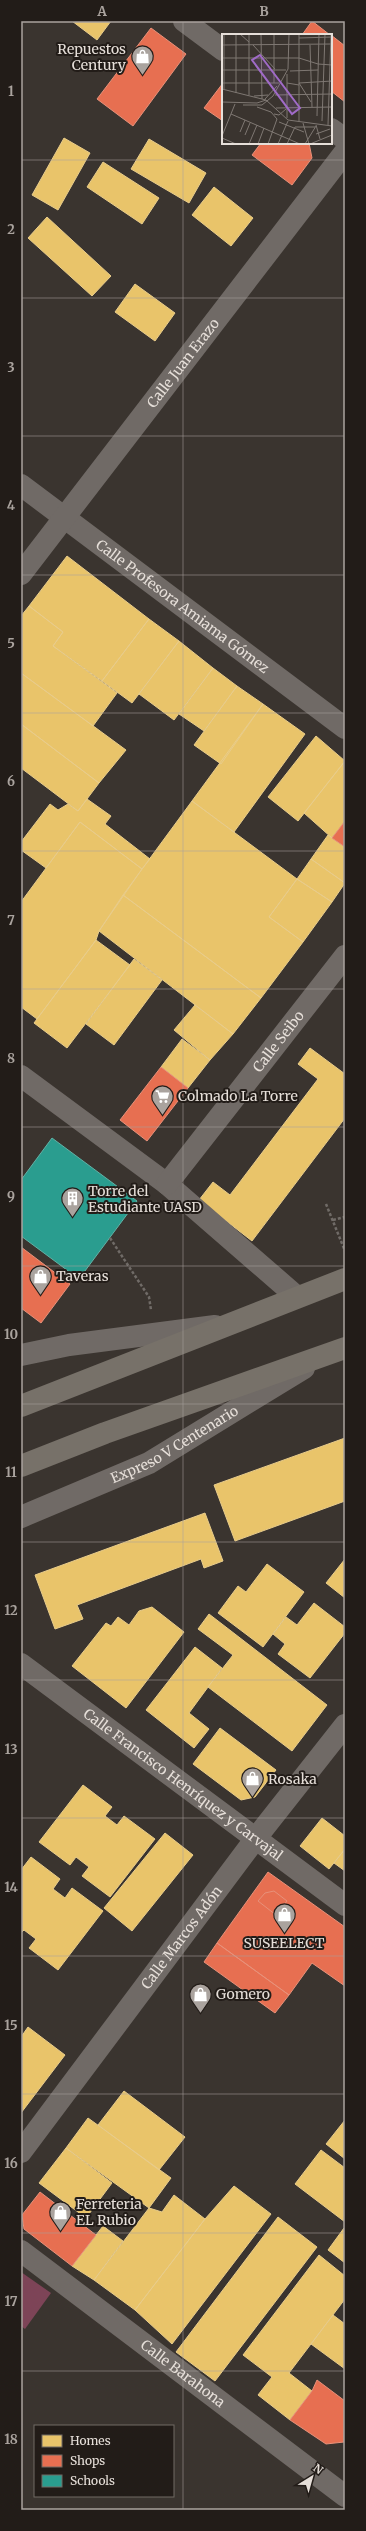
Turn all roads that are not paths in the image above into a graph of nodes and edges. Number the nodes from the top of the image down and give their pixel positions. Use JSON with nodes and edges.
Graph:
{"nodes":[{"id":1,"x":184,"y":21,"type":"edge"},
{"id":2,"x":222,"y":49,"type":"edge"},
{"id":3,"x":332,"y":130,"type":"edge"},
{"id":4,"x":345,"y":139,"type":"edge"},
{"id":5,"x":345,"y":152,"type":"edge"},
{"id":6,"x":21,"y":485,"type":"edge"},
{"id":7,"x":63,"y":517,"type":"junction"},
{"id":8,"x":21,"y":574,"type":"edge"},
{"id":9,"x":345,"y":728,"type":"edge"},
{"id":10,"x":345,"y":956,"type":"edge"},
{"id":11,"x":21,"y":1076,"type":"edge"},
{"id":12,"x":168,"y":1184,"type":"junction"},
{"id":13,"x":345,"y":1279,"type":"edge"},
{"id":14,"x":296,"y":1296,"type":"junction"},
{"id":15,"x":228,"y":1324,"type":"junction"},
{"id":16,"x":345,"y":1348,"type":"edge"},
{"id":17,"x":21,"y":1355,"type":"edge"},
{"id":18,"x":320,"y":1358,"type":"junction"},
{"id":19,"x":21,"y":1406,"type":"edge"},
{"id":20,"x":21,"y":1466,"type":"edge"},
{"id":21,"x":21,"y":1517,"type":"edge"},
{"id":22,"x":21,"y":1664,"type":"edge"},
{"id":23,"x":345,"y":1725,"type":"edge"},
{"id":24,"x":256,"y":1838,"type":"junction"},
{"id":25,"x":345,"y":1905,"type":"edge"},
{"id":26,"x":21,"y":2152,"type":"edge"},
{"id":27,"x":21,"y":2251,"type":"edge"},
{"id":28,"x":345,"y":2496,"type":"edge"},
{"id":29,"x":345,"y":2502,"type":"edge"},
{"id":30,"x":339,"y":2510,"type":"edge"}],
"edges":[{"from":1,"to":2,"type":"street"},
{"from":3,"to":4,"type":"street"},
{"from":5,"to":7,"type":"street","name":"Calle Juan Erazo"},
{"from":6,"to":7,"type":"street","name":"Calle Profesora Amiama Gómez"},
{"from":7,"to":8,"type":"street","name":"Calle Juan Erazo"},
{"from":7,"to":9,"type":"street","name":"Calle Profesora Amiama Gómez"},
{"from":10,"to":12,"type":"street","name":"Calle Seibo"},
{"from":11,"to":12,"type":"street"},
{"from":12,"to":14,"type":"street"},
{"from":13,"to":14,"type":"main road"},
{"from":14,"to":15,"type":"main road"},
{"from":15,"to":17,"type":"street"},
{"from":15,"to":19,"type":"main road"},
{"from":16,"to":18,"type":"main road","name":"Expreso V Centenario"},
{"from":18,"to":20,"type":"main road","name":"Expreso V Centenario"},
{"from":18,"to":21,"type":"street","name":"Expreso V Centenario"},
{"from":22,"to":24,"type":"street","name":"Calle Francisco Henríquez y Carvajal"},
{"from":23,"to":24,"type":"street","name":"Calle Marcos Adón"},
{"from":24,"to":25,"type":"street","name":"Calle Francisco Henríquez y Carvajal"},
{"from":24,"to":26,"type":"street","name":"Calle Marcos Adón"},
{"from":27,"to":28,"type":"street","name":"Calle Barahona"},
{"from":29,"to":30,"type":"street"}]}
